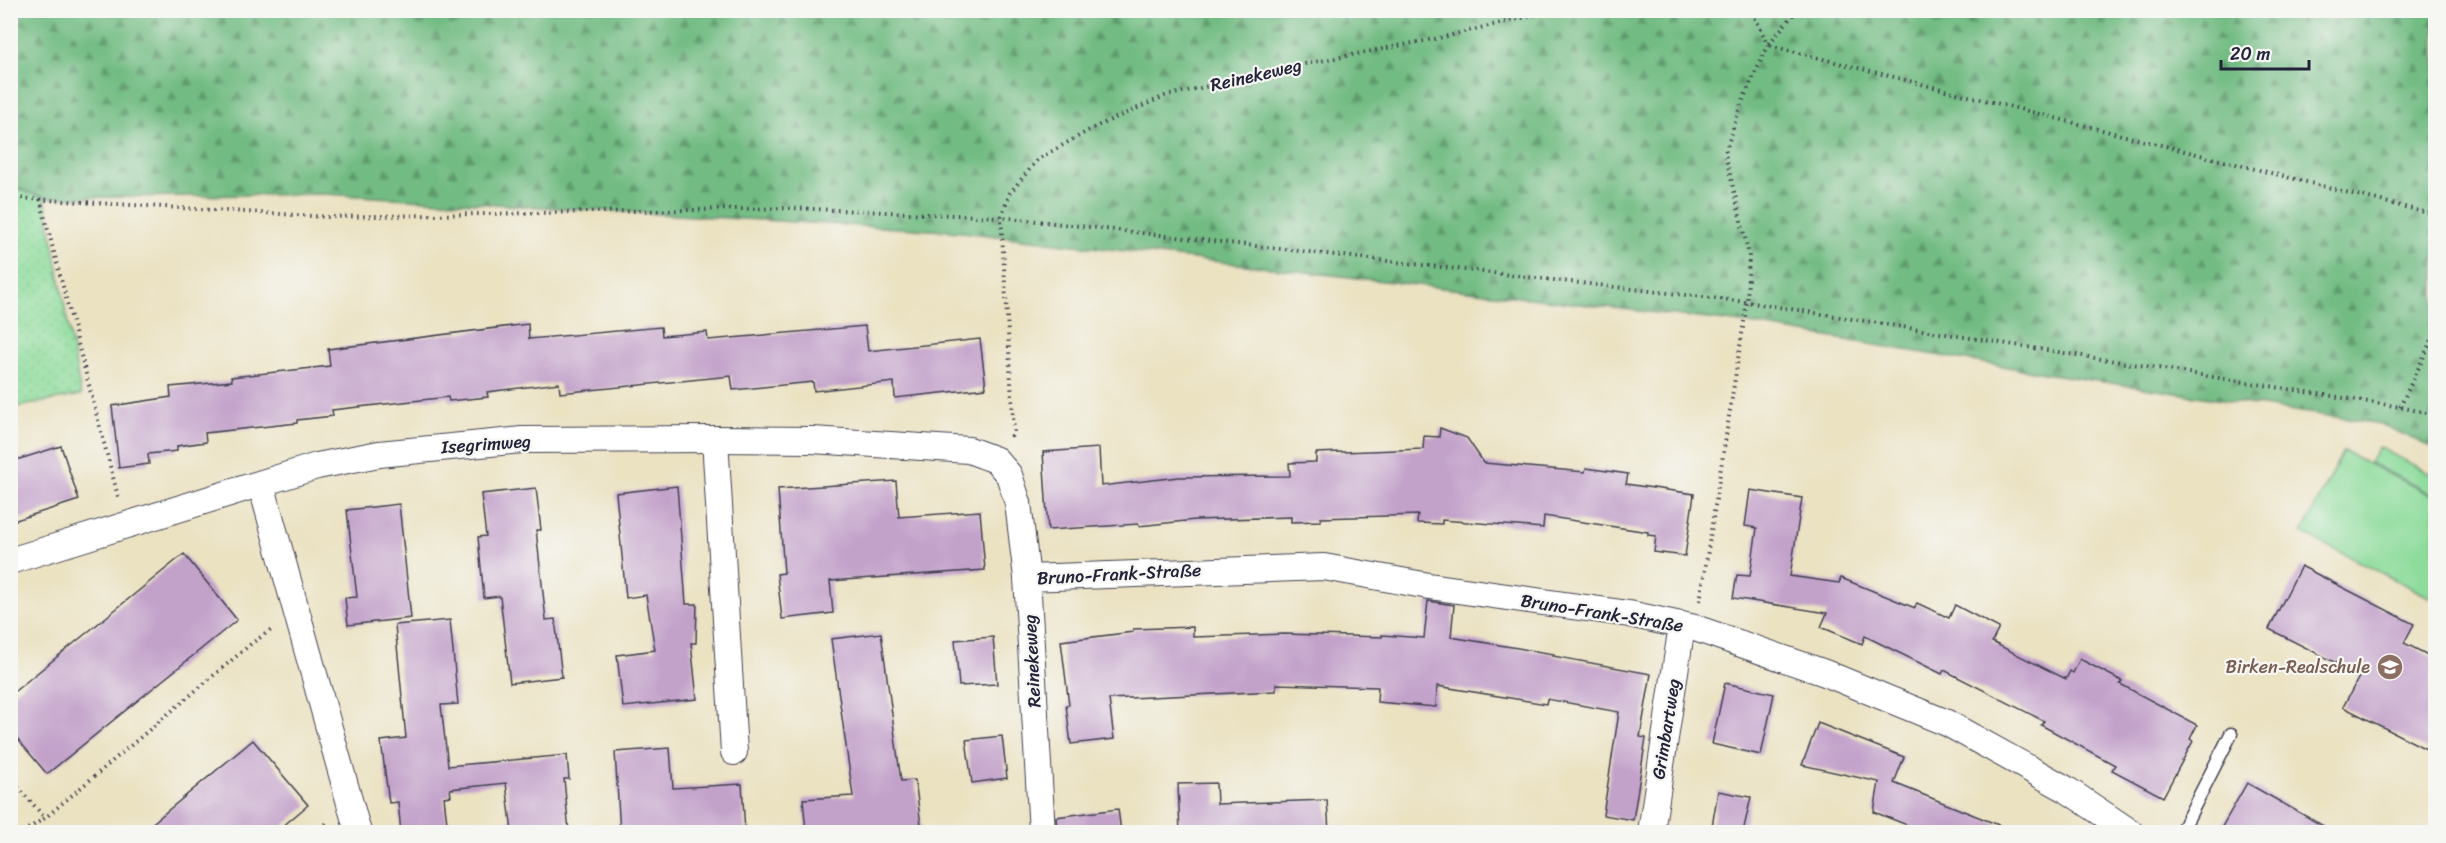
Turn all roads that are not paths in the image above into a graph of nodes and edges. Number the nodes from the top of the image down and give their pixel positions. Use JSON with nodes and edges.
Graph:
{"nodes":[{"id":1,"x":715,"y":439,"type":"junction"},
{"id":2,"x":996,"y":460,"type":"joint"},
{"id":3,"x":261,"y":484,"type":"junction"},
{"id":4,"x":10,"y":561,"type":"edge"},
{"id":5,"x":1028,"y":578,"type":"junction"},
{"id":6,"x":1689,"y":627,"type":"junction"},
{"id":7,"x":2231,"y":734,"type":"dead end"},
{"id":8,"x":734,"y":752,"type":"dead end"},
{"id":9,"x":358,"y":832,"type":"edge"},
{"id":10,"x":1042,"y":832,"type":"edge"},
{"id":11,"x":1651,"y":832,"type":"edge"},
{"id":12,"x":2130,"y":832,"type":"edge"},
{"id":13,"x":2181,"y":832,"type":"edge"}],
"edges":[{"from":1,"to":2,"type":"street","name":"Isegrimweg"},
{"from":1,"to":3,"type":"street","name":"Isegrimweg"},
{"from":1,"to":8,"type":"street"},
{"from":2,"to":5,"type":"street","name":"Reinekeweg"},
{"from":3,"to":4,"type":"street","name":"Isegrimweg"},
{"from":3,"to":9,"type":"street"},
{"from":5,"to":6,"type":"street","name":"Bruno-Frank-Straße"},
{"from":5,"to":10,"type":"street","name":"Reinekeweg"},
{"from":6,"to":11,"type":"street","name":"Grimbartweg"},
{"from":6,"to":12,"type":"street","name":"Bruno-Frank-Straße"},
{"from":7,"to":13,"type":"lane"}]}
